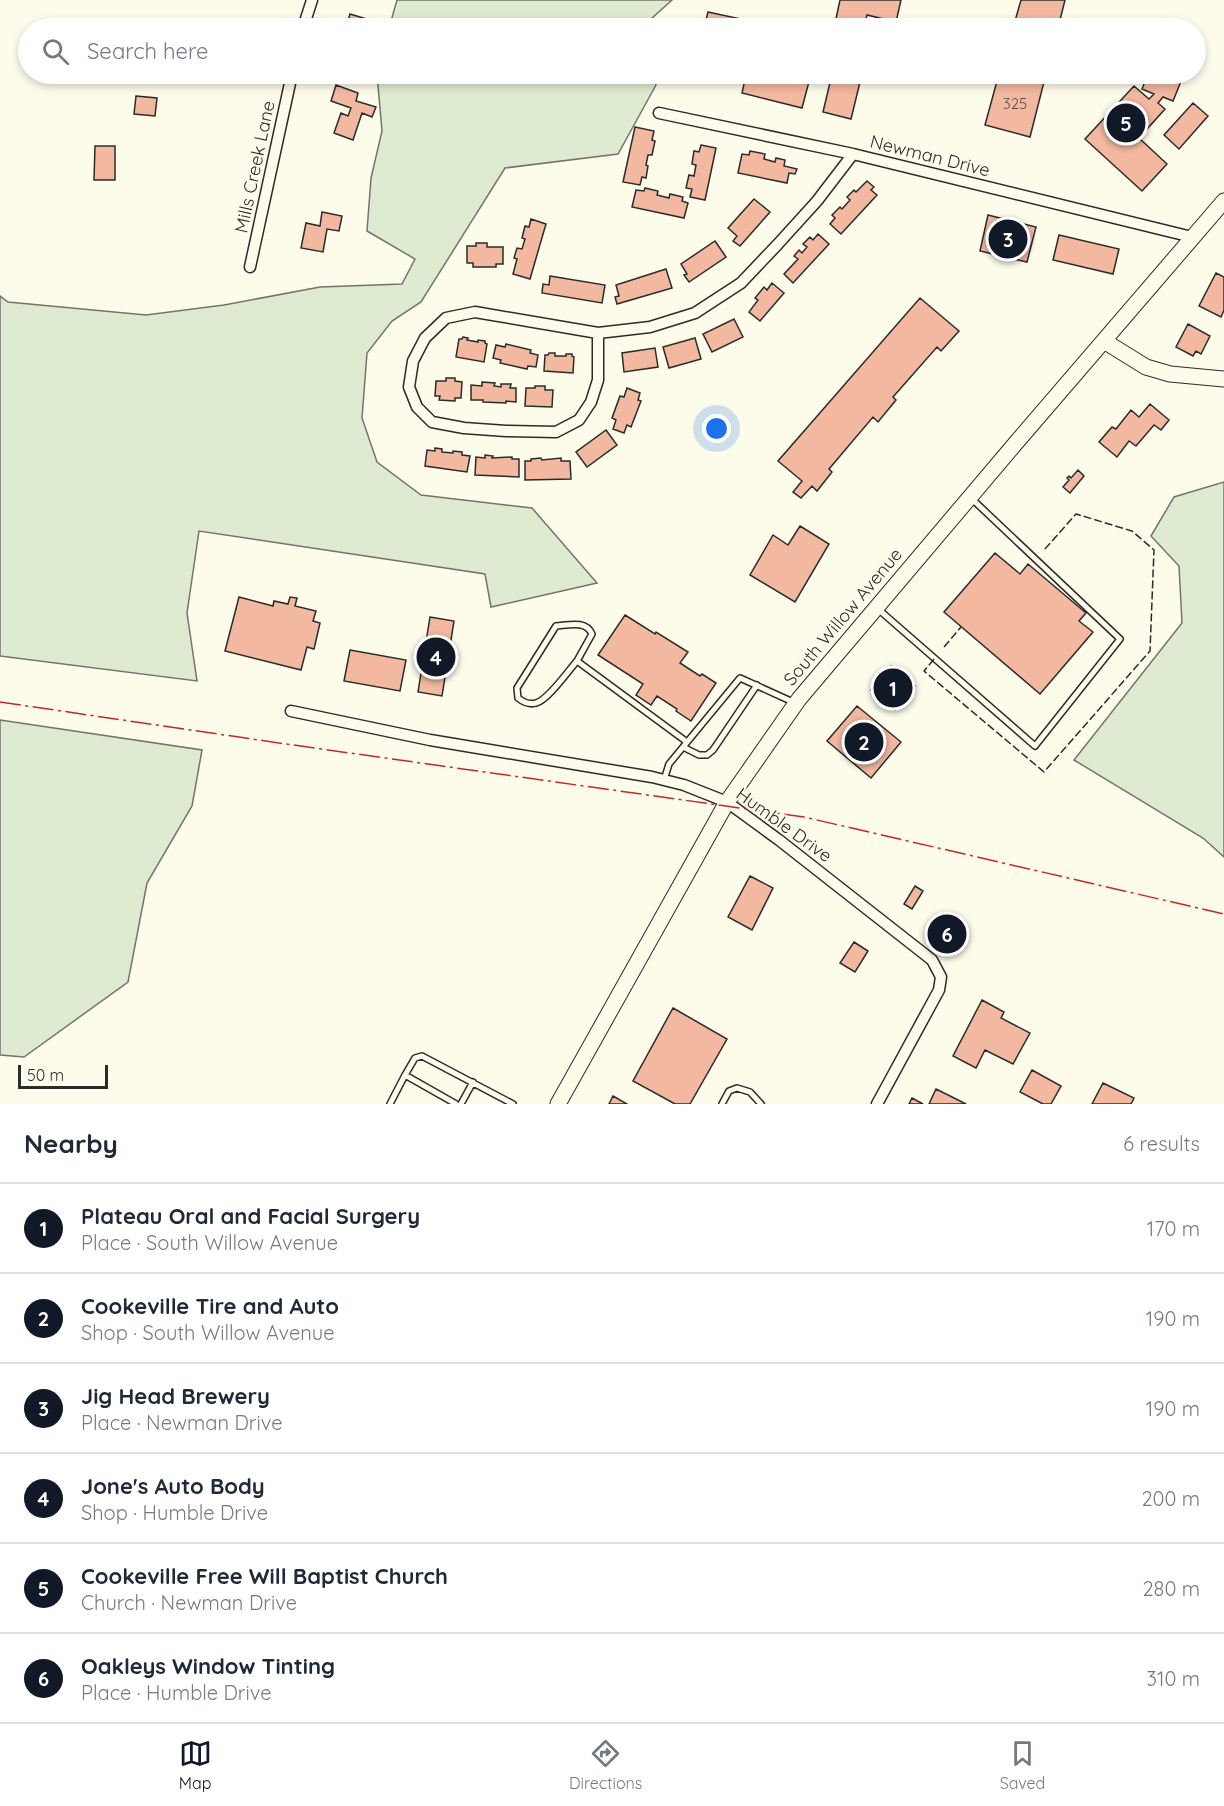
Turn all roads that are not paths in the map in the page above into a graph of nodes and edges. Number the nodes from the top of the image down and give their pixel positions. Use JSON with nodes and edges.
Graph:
{"nodes":[{"id":1,"x":312,"y":0,"type":"edge"},
{"id":2,"x":306,"y":18,"type":"edge"},
{"id":3,"x":290,"y":84,"type":"edge"},
{"id":4,"x":659,"y":113,"type":"dead end"},
{"id":5,"x":853,"y":154,"type":"junction"},
{"id":6,"x":1224,"y":201,"type":"edge"},
{"id":7,"x":1192,"y":237,"type":"junction"},
{"id":8,"x":250,"y":267,"type":"dead end"},
{"id":9,"x":598,"y":333,"type":"junction"},
{"id":10,"x":1104,"y":341,"type":"junction"},
{"id":11,"x":1224,"y":379,"type":"edge"},
{"id":12,"x":970,"y":497,"type":"junction"},
{"id":13,"x":877,"y":608,"type":"junction"},
{"id":14,"x":577,"y":662,"type":"junction"},
{"id":15,"x":757,"y":686,"type":"junction"},
{"id":16,"x":796,"y":703,"type":"junction"},
{"id":17,"x":291,"y":711,"type":"dead end"},
{"id":18,"x":685,"y":745,"type":"junction"},
{"id":19,"x":664,"y":780,"type":"junction"},
{"id":20,"x":727,"y":802,"type":"junction"},
{"id":21,"x":405,"y":1075,"type":"junction"},
{"id":22,"x":473,"y":1082,"type":"junction"},
{"id":23,"x":390,"y":1104,"type":"edge"},
{"id":24,"x":456,"y":1104,"type":"edge"},
{"id":25,"x":461,"y":1104,"type":"edge"},
{"id":26,"x":513,"y":1104,"type":"edge"},
{"id":27,"x":558,"y":1104,"type":"edge"},
{"id":28,"x":722,"y":1104,"type":"edge"},
{"id":29,"x":761,"y":1104,"type":"edge"},
{"id":30,"x":877,"y":1104,"type":"edge"}],
"edges":[{"from":1,"to":2,"type":"street"},
{"from":3,"to":8,"type":"street","name":"Mills Creek Lane"},
{"from":4,"to":5,"type":"street","name":"Newman Drive"},
{"from":5,"to":7,"type":"street","name":"Newman Drive"},
{"from":5,"to":9,"type":"street"},
{"from":6,"to":7,"type":"main road","name":"South Willow Avenue"},
{"from":7,"to":10,"type":"main road","name":"South Willow Avenue"},
{"from":9,"to":9,"type":"street"},
{"from":10,"to":11,"type":"main road"},
{"from":10,"to":12,"type":"main road","name":"South Willow Avenue"},
{"from":12,"to":13,"type":"main road","name":"South Willow Avenue"},
{"from":12,"to":13,"type":"lane"},
{"from":13,"to":16,"type":"main road","name":"South Willow Avenue"},
{"from":14,"to":14,"type":"lane"},
{"from":14,"to":18,"type":"lane"},
{"from":15,"to":16,"type":"lane"},
{"from":15,"to":18,"type":"lane"},
{"from":15,"to":18,"type":"lane"},
{"from":16,"to":20,"type":"main road","name":"South Willow Avenue"},
{"from":17,"to":19,"type":"street","name":"Humble Drive"},
{"from":18,"to":19,"type":"lane"},
{"from":19,"to":20,"type":"street","name":"Humble Drive"},
{"from":20,"to":27,"type":"main road","name":"South Willow Avenue"},
{"from":20,"to":30,"type":"street","name":"Humble Drive"},
{"from":21,"to":22,"type":"lane"},
{"from":21,"to":23,"type":"lane"},
{"from":21,"to":24,"type":"lane"},
{"from":22,"to":25,"type":"lane"},
{"from":22,"to":26,"type":"lane"},
{"from":28,"to":29,"type":"lane"}]}
